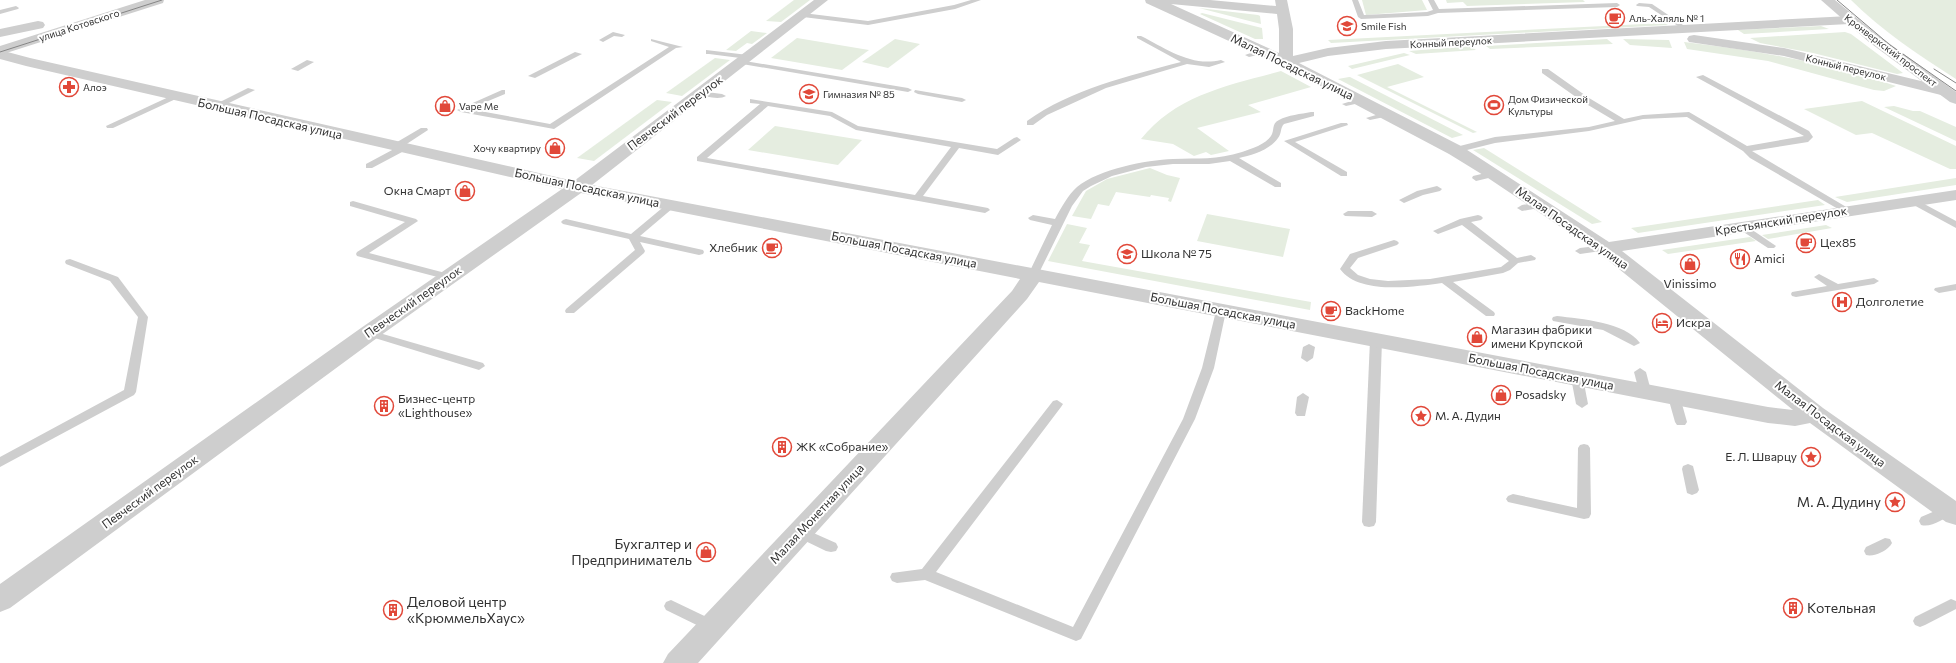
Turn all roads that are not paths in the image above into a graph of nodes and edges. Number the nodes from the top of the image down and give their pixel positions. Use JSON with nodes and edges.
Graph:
{"nodes":[{"id":1,"x":152,"y":0,"type":"edge"},
{"id":2,"x":158,"y":0,"type":"edge"},
{"id":3,"x":822,"y":0,"type":"edge"},
{"id":4,"x":978,"y":0,"type":"edge"},
{"id":5,"x":1151,"y":0,"type":"edge"},
{"id":6,"x":1169,"y":0,"type":"edge"},
{"id":7,"x":1355,"y":0,"type":"edge"},
{"id":8,"x":1431,"y":0,"type":"edge"},
{"id":9,"x":1594,"y":0,"type":"edge"},
{"id":10,"x":1827,"y":0,"type":"edge"},
{"id":11,"x":1641,"y":2,"type":"edge"},
{"id":12,"x":1282,"y":5,"type":"edge"},
{"id":13,"x":1600,"y":5,"type":"junction"},
{"id":14,"x":1617,"y":5,"type":"dead end"},
{"id":15,"x":16,"y":8,"type":"dead end"},
{"id":16,"x":1437,"y":11,"type":"junction"},
{"id":17,"x":0,"y":12,"type":"edge"},
{"id":18,"x":803,"y":15,"type":"junction"},
{"id":19,"x":1849,"y":20,"type":"junction"},
{"id":20,"x":1725,"y":26,"type":"junction"},
{"id":21,"x":1686,"y":29,"type":"junction"},
{"id":22,"x":0,"y":34,"type":"edge"},
{"id":23,"x":1617,"y":34,"type":"junction"},
{"id":24,"x":622,"y":35,"type":"dead end"},
{"id":25,"x":1139,"y":37,"type":"dead end"},
{"id":26,"x":603,"y":40,"type":"dead end"},
{"id":27,"x":653,"y":40,"type":"dead end"},
{"id":28,"x":1747,"y":45,"type":"junction"},
{"id":29,"x":0,"y":50,"type":"edge"},
{"id":30,"x":1262,"y":51,"type":"junction"},
{"id":31,"x":710,"y":52,"type":"dead end"},
{"id":32,"x":0,"y":54,"type":"edge"},
{"id":33,"x":578,"y":54,"type":"dead end"},
{"id":34,"x":1249,"y":55,"type":"dead end"},
{"id":35,"x":745,"y":60,"type":"junction"},
{"id":36,"x":310,"y":62,"type":"dead end"},
{"id":37,"x":1187,"y":62,"type":"junction"},
{"id":38,"x":1221,"y":62,"type":"dead end"},
{"id":39,"x":1286,"y":62,"type":"junction"},
{"id":40,"x":295,"y":69,"type":"dead end"},
{"id":41,"x":1545,"y":71,"type":"dead end"},
{"id":42,"x":532,"y":76,"type":"dead end"},
{"id":43,"x":1700,"y":78,"type":"dead end"},
{"id":44,"x":251,"y":90,"type":"dead end"},
{"id":45,"x":908,"y":90,"type":"dead end"},
{"id":46,"x":502,"y":92,"type":"dead end"},
{"id":47,"x":918,"y":92,"type":"dead end"},
{"id":48,"x":702,"y":93,"type":"junction"},
{"id":49,"x":1951,"y":95,"type":"edge"},
{"id":50,"x":722,"y":96,"type":"dead end"},
{"id":51,"x":176,"y":97,"type":"junction"},
{"id":52,"x":962,"y":100,"type":"dead end"},
{"id":53,"x":753,"y":101,"type":"dead end"},
{"id":54,"x":766,"y":103,"type":"junction"},
{"id":55,"x":216,"y":106,"type":"junction"},
{"id":56,"x":1311,"y":114,"type":"dead end"},
{"id":57,"x":1623,"y":122,"type":"junction"},
{"id":58,"x":1030,"y":123,"type":"dead end"},
{"id":59,"x":1344,"y":125,"type":"dead end"},
{"id":60,"x":110,"y":126,"type":"dead end"},
{"id":61,"x":424,"y":130,"type":"dead end"},
{"id":62,"x":1017,"y":140,"type":"dead end"},
{"id":63,"x":957,"y":145,"type":"junction"},
{"id":64,"x":398,"y":148,"type":"junction"},
{"id":65,"x":1746,"y":149,"type":"junction"},
{"id":66,"x":1454,"y":150,"type":"junction"},
{"id":67,"x":1232,"y":158,"type":"junction"},
{"id":68,"x":369,"y":166,"type":"dead end"},
{"id":69,"x":1344,"y":174,"type":"dead end"},
{"id":70,"x":1494,"y":174,"type":"junction"},
{"id":71,"x":1476,"y":178,"type":"dead end"},
{"id":72,"x":1278,"y":185,"type":"dead end"},
{"id":73,"x":577,"y":187,"type":"junction"},
{"id":74,"x":1437,"y":189,"type":"dead end"},
{"id":75,"x":1956,"y":195,"type":"edge"},
{"id":76,"x":917,"y":198,"type":"junction"},
{"id":77,"x":1404,"y":200,"type":"dead end"},
{"id":78,"x":1913,"y":202,"type":"junction"},
{"id":79,"x":353,"y":204,"type":"dead end"},
{"id":80,"x":1541,"y":205,"type":"junction"},
{"id":81,"x":670,"y":206,"type":"junction"},
{"id":82,"x":1522,"y":208,"type":"dead end"},
{"id":83,"x":985,"y":210,"type":"dead end"},
{"id":84,"x":1848,"y":211,"type":"junction"},
{"id":85,"x":1348,"y":214,"type":"dead end"},
{"id":86,"x":1372,"y":214,"type":"dead end"},
{"id":87,"x":1033,"y":218,"type":"dead end"},
{"id":88,"x":1478,"y":218,"type":"dead end"},
{"id":89,"x":1463,"y":221,"type":"junction"},
{"id":90,"x":566,"y":222,"type":"dead end"},
{"id":91,"x":1059,"y":223,"type":"junction"},
{"id":92,"x":1956,"y":225,"type":"edge"},
{"id":93,"x":1742,"y":227,"type":"junction"},
{"id":94,"x":1438,"y":231,"type":"dead end"},
{"id":95,"x":633,"y":237,"type":"junction"},
{"id":96,"x":1394,"y":243,"type":"dead end"},
{"id":97,"x":1771,"y":246,"type":"dead end"},
{"id":98,"x":1606,"y":248,"type":"junction"},
{"id":99,"x":1580,"y":251,"type":"dead end"},
{"id":100,"x":698,"y":252,"type":"dead end"},
{"id":101,"x":1531,"y":258,"type":"dead end"},
{"id":102,"x":1515,"y":261,"type":"junction"},
{"id":103,"x":70,"y":262,"type":"dead end"},
{"id":104,"x":1033,"y":275,"type":"junction"},
{"id":105,"x":1819,"y":276,"type":"dead end"},
{"id":106,"x":449,"y":277,"type":"junction"},
{"id":107,"x":1445,"y":281,"type":"junction"},
{"id":108,"x":1874,"y":281,"type":"dead end"},
{"id":109,"x":1836,"y":287,"type":"junction"},
{"id":110,"x":1956,"y":287,"type":"edge"},
{"id":111,"x":1939,"y":290,"type":"dead end"},
{"id":112,"x":1796,"y":294,"type":"dead end"},
{"id":113,"x":570,"y":311,"type":"dead end"},
{"id":114,"x":1221,"y":311,"type":"junction"},
{"id":115,"x":1490,"y":314,"type":"dead end"},
{"id":116,"x":1557,"y":319,"type":"dead end"},
{"id":117,"x":369,"y":333,"type":"junction"},
{"id":118,"x":1376,"y":340,"type":"junction"},
{"id":119,"x":1634,"y":343,"type":"dead end"},
{"id":120,"x":479,"y":366,"type":"dead end"},
{"id":121,"x":1577,"y":378,"type":"junction"},
{"id":122,"x":1303,"y":397,"type":"dead end"},
{"id":123,"x":1674,"y":397,"type":"junction"},
{"id":124,"x":1057,"y":404,"type":"dead end"},
{"id":125,"x":1582,"y":404,"type":"dead end"},
{"id":126,"x":1301,"y":413,"type":"dead end"},
{"id":127,"x":1814,"y":414,"type":"junction"},
{"id":128,"x":1681,"y":422,"type":"dead end"},
{"id":129,"x":1584,"y":448,"type":"dead end"},
{"id":130,"x":0,"y":463,"type":"edge"},
{"id":131,"x":1688,"y":469,"type":"dead end"},
{"id":132,"x":1692,"y":490,"type":"dead end"},
{"id":133,"x":1513,"y":499,"type":"dead end"},
{"id":134,"x":1952,"y":513,"type":"edge"},
{"id":135,"x":1926,"y":521,"type":"dead end"},
{"id":136,"x":1369,"y":522,"type":"dead end"},
{"id":137,"x":800,"y":532,"type":"junction"},
{"id":138,"x":1885,"y":543,"type":"dead end"},
{"id":139,"x":831,"y":546,"type":"dead end"},
{"id":140,"x":1871,"y":550,"type":"dead end"},
{"id":141,"x":926,"y":574,"type":"junction"},
{"id":142,"x":897,"y":577,"type":"dead end"},
{"id":143,"x":0,"y":600,"type":"edge"},
{"id":144,"x":1950,"y":605,"type":"dead end"},
{"id":145,"x":671,"y":606,"type":"dead end"},
{"id":146,"x":1920,"y":621,"type":"dead end"},
{"id":147,"x":713,"y":626,"type":"junction"},
{"id":148,"x":679,"y":663,"type":"edge"}],
"edges":[{"from":1,"to":22,"type":"street"},
{"from":2,"to":29,"type":"street","name":"улица Котовского"},
{"from":3,"to":18,"type":"street","name":"Певческий переулок"},
{"from":4,"to":18,"type":"lane"},
{"from":5,"to":30,"type":"street","name":"Малая Посадская улица"},
{"from":6,"to":12,"type":"street"},
{"from":7,"to":16,"type":"lane"},
{"from":8,"to":16,"type":"lane"},
{"from":9,"to":13,"type":"lane"},
{"from":10,"to":19,"type":"street","name":"Кронверкский проспект"},
{"from":11,"to":21,"type":"lane"},
{"from":12,"to":39,"type":"street"},
{"from":13,"to":14,"type":"lane"},
{"from":13,"to":16,"type":"lane"},
{"from":15,"to":17,"type":"lane"},
{"from":18,"to":35,"type":"street","name":"Певческий переулок"},
{"from":19,"to":20,"type":"street","name":"Конный переулок"},
{"from":19,"to":49,"type":"street","name":"Кронверкский проспект"},
{"from":20,"to":21,"type":"street","name":"Конный переулок"},
{"from":20,"to":28,"type":"street","name":"Конный переулок"},
{"from":21,"to":23,"type":"street","name":"Конный переулок"},
{"from":23,"to":28,"type":"street","name":"Конный переулок"},
{"from":23,"to":39,"type":"street","name":"Конный переулок"},
{"from":24,"to":26,"type":"lane"},
{"from":25,"to":37,"type":"lane"},
{"from":27,"to":46,"type":"lane"},
{"from":28,"to":49,"type":"street","name":"Конный переулок"},
{"from":30,"to":34,"type":"lane"},
{"from":30,"to":39,"type":"street","name":"Малая Посадская улица"},
{"from":31,"to":35,"type":"lane"},
{"from":32,"to":51,"type":"street","name":"Большая Посадская улица"},
{"from":33,"to":42,"type":"lane"},
{"from":35,"to":45,"type":"lane"},
{"from":35,"to":48,"type":"street","name":"Певческий переулок"},
{"from":36,"to":40,"type":"lane"},
{"from":37,"to":38,"type":"lane"},
{"from":37,"to":58,"type":"lane"},
{"from":39,"to":66,"type":"street","name":"Малая Посадская улица"},
{"from":41,"to":57,"type":"lane"},
{"from":43,"to":65,"type":"lane"},
{"from":44,"to":55,"type":"lane"},
{"from":47,"to":52,"type":"lane"},
{"from":48,"to":50,"type":"lane"},
{"from":48,"to":73,"type":"street","name":"Певческий переулок"},
{"from":51,"to":55,"type":"street","name":"Большая Посадская улица"},
{"from":51,"to":60,"type":"lane"},
{"from":53,"to":54,"type":"lane"},
{"from":54,"to":63,"type":"lane"},
{"from":54,"to":76,"type":"lane"},
{"from":55,"to":64,"type":"street","name":"Большая Посадская улица"},
{"from":56,"to":67,"type":"lane"},
{"from":57,"to":65,"type":"lane"},
{"from":57,"to":66,"type":"lane"},
{"from":59,"to":69,"type":"lane"},
{"from":61,"to":64,"type":"lane"},
{"from":62,"to":63,"type":"lane"},
{"from":63,"to":76,"type":"lane"},
{"from":64,"to":68,"type":"lane"},
{"from":64,"to":73,"type":"street","name":"Большая Посадская улица"},
{"from":65,"to":84,"type":"lane"},
{"from":66,"to":70,"type":"street","name":"Малая Посадская улица"},
{"from":67,"to":72,"type":"lane"},
{"from":67,"to":91,"type":"lane"},
{"from":70,"to":71,"type":"lane"},
{"from":70,"to":80,"type":"street","name":"Малая Посадская улица"},
{"from":73,"to":81,"type":"street","name":"Большая Посадская улица"},
{"from":73,"to":106,"type":"street","name":"Певческий переулок"},
{"from":74,"to":77,"type":"lane"},
{"from":75,"to":78,"type":"street","name":"Крестьянский переулок"},
{"from":76,"to":83,"type":"lane"},
{"from":78,"to":84,"type":"street","name":"Крестьянский переулок"},
{"from":78,"to":92,"type":"lane"},
{"from":79,"to":106,"type":"lane"},
{"from":80,"to":82,"type":"lane"},
{"from":80,"to":98,"type":"street","name":"Малая Посадская улица"},
{"from":81,"to":95,"type":"lane"},
{"from":81,"to":104,"type":"street","name":"Большая Посадская улица"},
{"from":84,"to":93,"type":"street","name":"Крестьянский переулок"},
{"from":85,"to":86,"type":"lane"},
{"from":87,"to":91,"type":"lane"},
{"from":88,"to":89,"type":"lane"},
{"from":89,"to":94,"type":"lane"},
{"from":89,"to":102,"type":"lane"},
{"from":90,"to":95,"type":"lane"},
{"from":91,"to":104,"type":"lane"},
{"from":93,"to":97,"type":"lane"},
{"from":93,"to":98,"type":"street","name":"Крестьянский переулок"},
{"from":95,"to":100,"type":"lane"},
{"from":95,"to":113,"type":"lane"},
{"from":96,"to":107,"type":"lane"},
{"from":98,"to":99,"type":"lane"},
{"from":98,"to":127,"type":"street","name":"Малая Посадская улица"},
{"from":101,"to":102,"type":"lane"},
{"from":102,"to":107,"type":"lane"},
{"from":103,"to":130,"type":"lane"},
{"from":104,"to":114,"type":"street","name":"Большая Посадская улица"},
{"from":104,"to":137,"type":"street","name":"Малая Монетная улица"},
{"from":105,"to":109,"type":"lane"},
{"from":106,"to":117,"type":"street","name":"Певческий переулок"},
{"from":107,"to":115,"type":"lane"},
{"from":108,"to":109,"type":"lane"},
{"from":109,"to":112,"type":"lane"},
{"from":110,"to":111,"type":"lane"},
{"from":114,"to":118,"type":"street","name":"Большая Посадская улица"},
{"from":114,"to":141,"type":"lane"},
{"from":116,"to":119,"type":"lane"},
{"from":117,"to":120,"type":"lane"},
{"from":117,"to":143,"type":"street","name":"Певческий переулок"},
{"from":118,"to":121,"type":"street","name":"Большая Посадская улица"},
{"from":118,"to":136,"type":"lane"},
{"from":121,"to":123,"type":"street","name":"Большая Посадская улица"},
{"from":121,"to":125,"type":"lane"},
{"from":122,"to":126,"type":"lane"},
{"from":123,"to":127,"type":"street","name":"Большая Посадская улица"},
{"from":123,"to":128,"type":"lane"},
{"from":124,"to":141,"type":"lane"},
{"from":127,"to":134,"type":"street","name":"Малая Посадская улица"},
{"from":129,"to":133,"type":"lane"},
{"from":131,"to":132,"type":"lane"},
{"from":134,"to":135,"type":"lane"},
{"from":137,"to":139,"type":"lane"},
{"from":137,"to":147,"type":"street","name":"Малая Монетная улица"},
{"from":138,"to":140,"type":"lane"},
{"from":141,"to":142,"type":"lane"},
{"from":144,"to":146,"type":"lane"},
{"from":145,"to":147,"type":"lane"},
{"from":147,"to":148,"type":"street","name":"Малая Монетная улица"}]}
